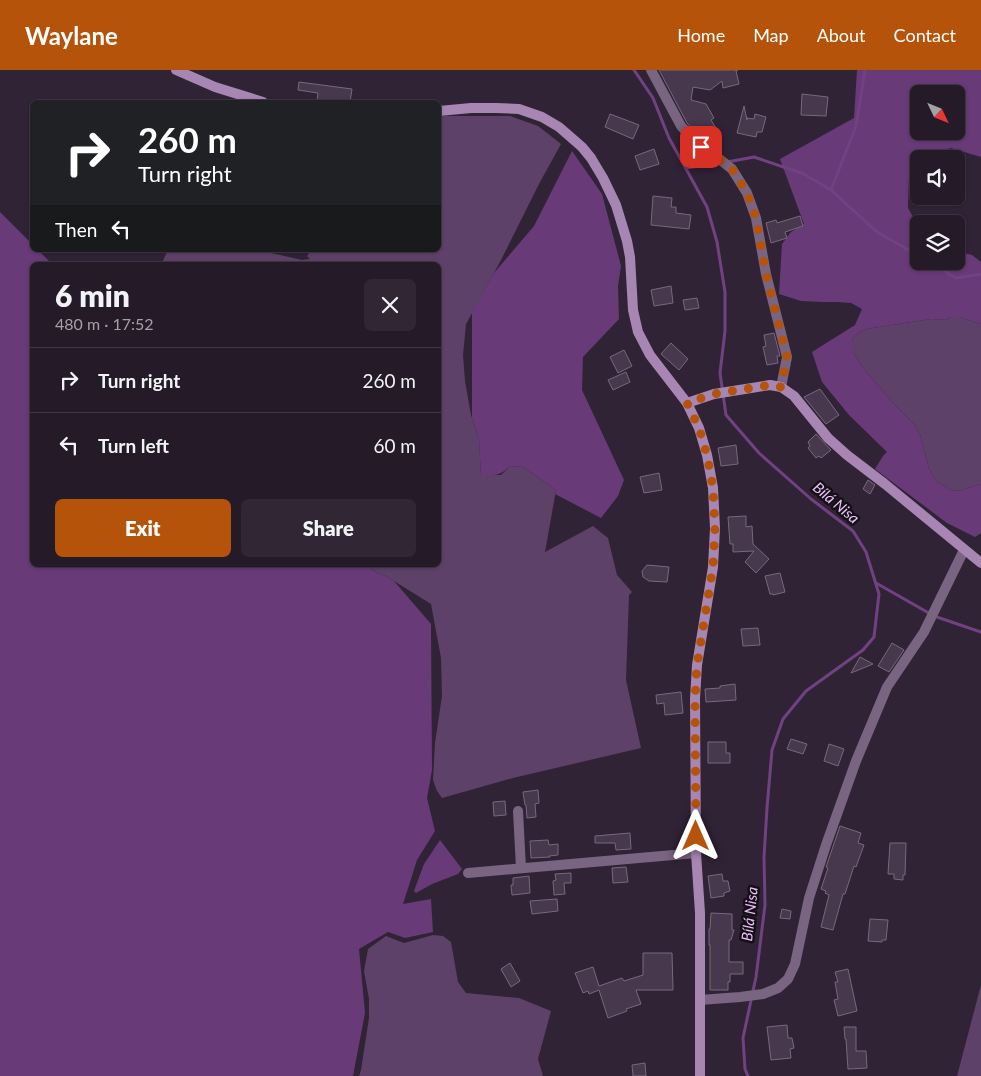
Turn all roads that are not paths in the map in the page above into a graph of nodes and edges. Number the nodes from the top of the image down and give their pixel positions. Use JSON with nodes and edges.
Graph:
{"nodes":[{"id":1,"x":176,"y":70,"type":"edge"},
{"id":2,"x":651,"y":70,"type":"edge"},
{"id":3,"x":257,"y":100,"type":"edge"},
{"id":4,"x":441,"y":111,"type":"edge"},
{"id":5,"x":781,"y":387,"type":"junction"},
{"id":6,"x":687,"y":403,"type":"junction"},
{"id":7,"x":964,"y":550,"type":"junction"},
{"id":8,"x":981,"y":563,"type":"edge"},
{"id":9,"x":518,"y":811,"type":"dead end"},
{"id":10,"x":696,"y":853,"type":"junction"},
{"id":11,"x":522,"y":868,"type":"junction"},
{"id":12,"x":468,"y":873,"type":"dead end"},
{"id":13,"x":700,"y":1000,"type":"junction"},
{"id":14,"x":700,"y":1076,"type":"edge"}],
"edges":[{"from":1,"to":3,"type":"street"},
{"from":2,"to":5,"type":"street"},
{"from":4,"to":6,"type":"street"},
{"from":5,"to":6,"type":"street"},
{"from":5,"to":7,"type":"street"},
{"from":6,"to":10,"type":"street"},
{"from":7,"to":8,"type":"street"},
{"from":7,"to":13,"type":"street"},
{"from":9,"to":11,"type":"street"},
{"from":10,"to":11,"type":"street"},
{"from":10,"to":13,"type":"street"},
{"from":11,"to":12,"type":"street"},
{"from":13,"to":14,"type":"street"}]}
